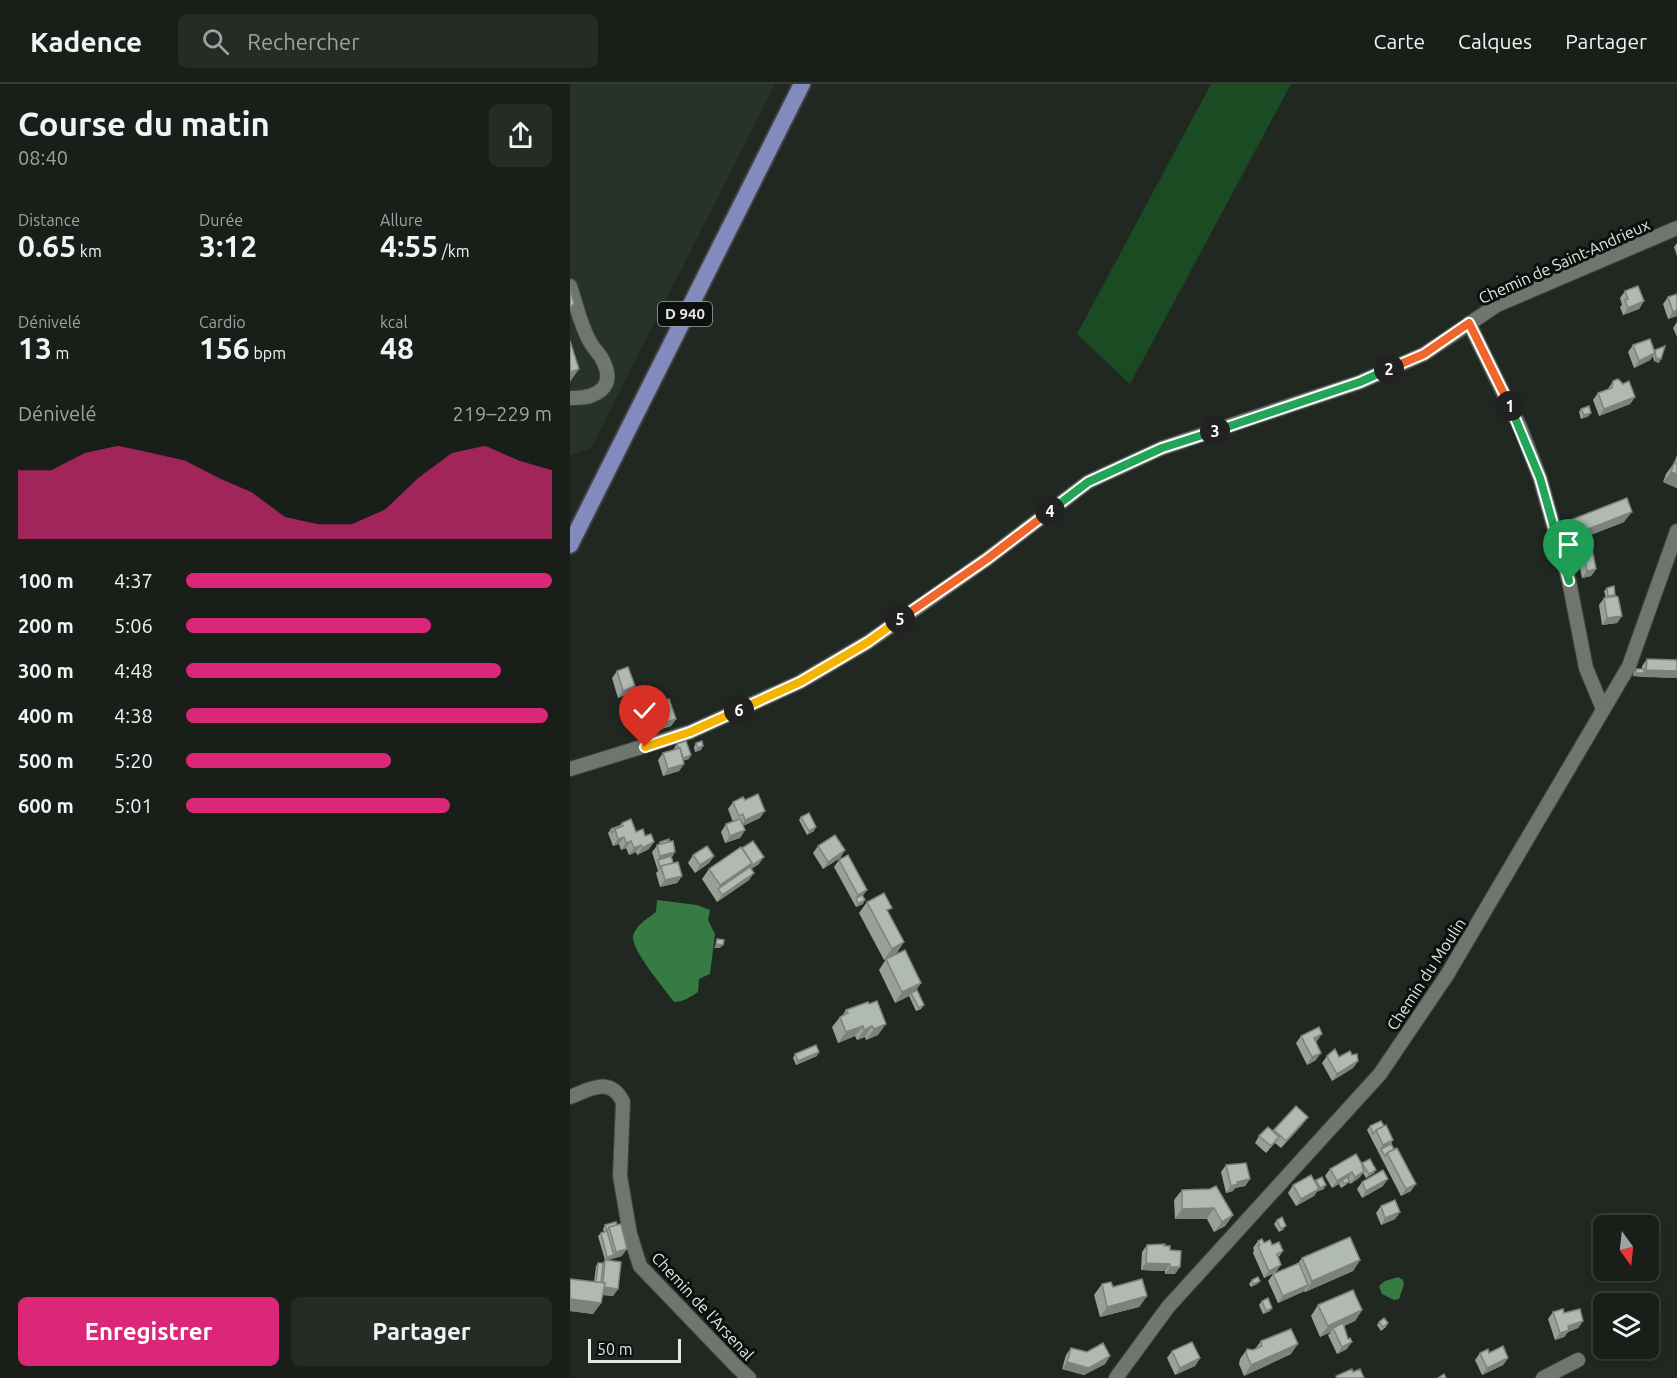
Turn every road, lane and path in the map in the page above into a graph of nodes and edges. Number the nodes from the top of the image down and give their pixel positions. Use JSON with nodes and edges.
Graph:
{"nodes":[{"id":1,"x":802,"y":84,"type":"edge"},
{"id":2,"x":1677,"y":228,"type":"edge"},
{"id":3,"x":570,"y":286,"type":"edge"},
{"id":4,"x":1469,"y":323,"type":"junction"},
{"id":5,"x":570,"y":398,"type":"edge"},
{"id":6,"x":1677,"y":531,"type":"edge"},
{"id":7,"x":570,"y":545,"type":"edge"},
{"id":8,"x":1603,"y":709,"type":"junction"},
{"id":9,"x":570,"y":769,"type":"edge"},
{"id":10,"x":570,"y":1098,"type":"edge"},
{"id":11,"x":1578,"y":1360,"type":"dead end"},
{"id":12,"x":749,"y":1378,"type":"edge"},
{"id":13,"x":1116,"y":1378,"type":"edge"},
{"id":14,"x":1543,"y":1378,"type":"edge"}],
"edges":[{"from":1,"to":7,"type":"main road","number":"D 940"},
{"from":2,"to":4,"type":"street","name":"Chemin de Saint-Andrieux"},
{"from":3,"to":5,"type":"street"},
{"from":4,"to":8,"type":"street"},
{"from":4,"to":9,"type":"street","name":"Chemin de Saint-Andrieux"},
{"from":6,"to":8,"type":"street","name":"Chemin du Moulin"},
{"from":8,"to":13,"type":"street","name":"Chemin du Moulin"},
{"from":10,"to":12,"type":"street","name":"Chemin de l'Arsenal"},
{"from":11,"to":14,"type":"street"}]}
